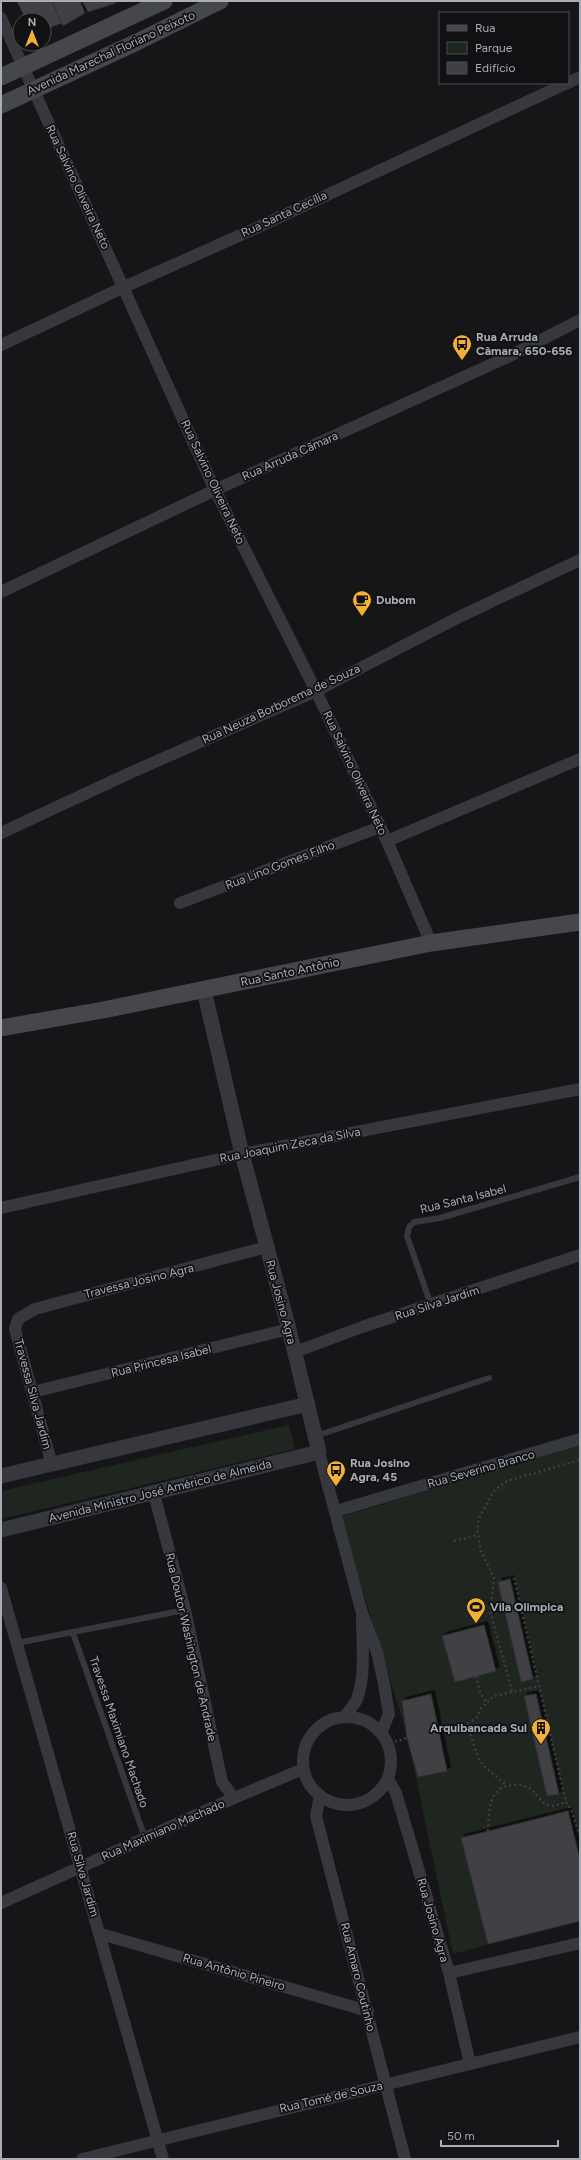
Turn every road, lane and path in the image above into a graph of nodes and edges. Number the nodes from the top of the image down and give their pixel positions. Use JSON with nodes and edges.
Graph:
{"nodes":[{"id":1,"x":164,"y":1,"type":"edge"},
{"id":2,"x":220,"y":1,"type":"edge"},
{"id":3,"x":1,"y":18,"type":"edge"},
{"id":4,"x":22,"y":67,"type":"junction"},
{"id":5,"x":1,"y":77,"type":"edge"},
{"id":6,"x":580,"y":77,"type":"edge"},
{"id":7,"x":569,"y":82,"type":"edge"},
{"id":8,"x":566,"y":84,"type":"edge"},
{"id":9,"x":34,"y":90,"type":"junction"},
{"id":10,"x":1,"y":105,"type":"edge"},
{"id":11,"x":124,"y":287,"type":"junction"},
{"id":12,"x":580,"y":320,"type":"edge"},
{"id":13,"x":1,"y":346,"type":"edge"},
{"id":14,"x":215,"y":490,"type":"junction"},
{"id":15,"x":580,"y":560,"type":"edge"},
{"id":16,"x":1,"y":592,"type":"edge"},
{"id":17,"x":316,"y":691,"type":"junction"},
{"id":18,"x":580,"y":759,"type":"edge"},
{"id":19,"x":380,"y":827,"type":"junction"},
{"id":20,"x":1,"y":833,"type":"edge"},
{"id":21,"x":387,"y":841,"type":"junction"},
{"id":22,"x":180,"y":903,"type":"dead end"},
{"id":23,"x":580,"y":922,"type":"edge"},
{"id":24,"x":431,"y":943,"type":"junction"},
{"id":25,"x":204,"y":990,"type":"junction"},
{"id":26,"x":1,"y":1028,"type":"edge"},
{"id":27,"x":580,"y":1089,"type":"edge"},
{"id":28,"x":242,"y":1154,"type":"junction"},
{"id":29,"x":580,"y":1177,"type":"edge"},
{"id":30,"x":1,"y":1208,"type":"edge"},
{"id":31,"x":266,"y":1247,"type":"junction"},
{"id":32,"x":580,"y":1255,"type":"edge"},
{"id":33,"x":431,"y":1305,"type":"junction"},
{"id":34,"x":15,"y":1323,"type":"joint"},
{"id":35,"x":289,"y":1329,"type":"junction"},
{"id":36,"x":295,"y":1352,"type":"junction"},
{"id":37,"x":489,"y":1378,"type":"dead end"},
{"id":38,"x":33,"y":1392,"type":"junction"},
{"id":39,"x":308,"y":1404,"type":"junction"},
{"id":40,"x":316,"y":1436,"type":"junction"},
{"id":41,"x":580,"y":1440,"type":"edge"},
{"id":42,"x":319,"y":1452,"type":"junction"},
{"id":43,"x":580,"y":1460,"type":"edge"},
{"id":44,"x":52,"y":1465,"type":"junction"},
{"id":45,"x":1,"y":1476,"type":"edge"},
{"id":46,"x":154,"y":1494,"type":"junction"},
{"id":47,"x":336,"y":1511,"type":"junction"},
{"id":48,"x":1,"y":1530,"type":"edge"},
{"id":49,"x":478,"y":1534,"type":"junction"},
{"id":50,"x":454,"y":1541,"type":"dead end"},
{"id":51,"x":514,"y":1578,"type":"dead end"},
{"id":52,"x":1,"y":1588,"type":"edge"},
{"id":53,"x":185,"y":1610,"type":"junction"},
{"id":54,"x":362,"y":1613,"type":"junction"},
{"id":55,"x":73,"y":1632,"type":"junction"},
{"id":56,"x":17,"y":1643,"type":"junction"},
{"id":57,"x":476,"y":1676,"type":"dead end"},
{"id":58,"x":539,"y":1686,"type":"junction"},
{"id":59,"x":512,"y":1691,"type":"junction"},
{"id":60,"x":486,"y":1703,"type":"junction"},
{"id":61,"x":344,"y":1717,"type":"junction"},
{"id":62,"x":467,"y":1725,"type":"junction"},
{"id":63,"x":439,"y":1731,"type":"dead end"},
{"id":64,"x":381,"y":1733,"type":"junction"},
{"id":65,"x":407,"y":1738,"type":"dead end"},
{"id":66,"x":388,"y":1744,"type":"junction"},
{"id":67,"x":304,"y":1769,"type":"junction"},
{"id":68,"x":388,"y":1779,"type":"junction"},
{"id":69,"x":507,"y":1785,"type":"junction"},
{"id":70,"x":320,"y":1796,"type":"junction"},
{"id":71,"x":234,"y":1798,"type":"junction"},
{"id":72,"x":566,"y":1802,"type":"junction"},
{"id":73,"x":488,"y":1831,"type":"dead end"},
{"id":74,"x":580,"y":1836,"type":"edge"},
{"id":75,"x":145,"y":1838,"type":"junction"},
{"id":76,"x":80,"y":1867,"type":"junction"},
{"id":77,"x":1,"y":1903,"type":"edge"},
{"id":78,"x":101,"y":1934,"type":"junction"},
{"id":79,"x":580,"y":1943,"type":"edge"},
{"id":80,"x":449,"y":1973,"type":"junction"},
{"id":81,"x":368,"y":2011,"type":"junction"},
{"id":82,"x":580,"y":2037,"type":"edge"},
{"id":83,"x":470,"y":2064,"type":"junction"},
{"id":84,"x":385,"y":2085,"type":"junction"},
{"id":85,"x":158,"y":2140,"type":"junction"},
{"id":86,"x":82,"y":2159,"type":"edge"},
{"id":87,"x":163,"y":2159,"type":"edge"},
{"id":88,"x":405,"y":2159,"type":"edge"}],
"edges":[{"from":1,"to":4,"type":"main road","name":"Avenida Marechal Floriano Peixoto"},
{"from":2,"to":9,"type":"main road","name":"Avenida Marechal Floriano Peixoto"},
{"from":3,"to":4,"type":"street","name":"Rua Salvino Oliveira Neto"},
{"from":4,"to":5,"type":"main road","name":"Avenida Marechal Floriano Peixoto"},
{"from":4,"to":9,"type":"street","name":"Rua Salvino Oliveira Neto"},
{"from":6,"to":7,"type":"street","name":"Rua Santa Cecília"},
{"from":8,"to":11,"type":"street","name":"Rua Santa Cecília"},
{"from":9,"to":10,"type":"main road","name":"Avenida Marechal Floriano Peixoto"},
{"from":9,"to":11,"type":"street","name":"Rua Salvino Oliveira Neto"},
{"from":11,"to":13,"type":"street","name":"Rua Santa Cecília"},
{"from":11,"to":14,"type":"street","name":"Rua Salvino Oliveira Neto"},
{"from":12,"to":14,"type":"street","name":"Rua Arruda Cãmara"},
{"from":14,"to":16,"type":"street","name":"Rua Arruda Cãmara"},
{"from":14,"to":17,"type":"street","name":"Rua Salvino Oliveira Neto"},
{"from":15,"to":17,"type":"street","name":"Rua Neuza Borborema de Souza"},
{"from":17,"to":19,"type":"street","name":"Rua Salvino Oliveira Neto"},
{"from":17,"to":20,"type":"street","name":"Rua Neuza Borborema de Souza"},
{"from":18,"to":21,"type":"street"},
{"from":19,"to":21,"type":"street","name":"Rua Salvino Oliveira Neto"},
{"from":19,"to":22,"type":"street","name":"Rua Lino Gomes Filho"},
{"from":21,"to":24,"type":"street","name":"Rua Salvino Oliveira Neto"},
{"from":23,"to":24,"type":"main road","name":"Rua Santo Antônio"},
{"from":24,"to":25,"type":"main road","name":"Rua Santo Antônio"},
{"from":25,"to":26,"type":"main road","name":"Rua Santo Antônio"},
{"from":25,"to":28,"type":"street","name":"Rua Josino Agra"},
{"from":27,"to":28,"type":"street","name":"Rua Joaquim Zeca da Silva"},
{"from":28,"to":30,"type":"street","name":"Rua Joaquim Zeca da Silva"},
{"from":28,"to":31,"type":"street","name":"Rua Josino Agra"},
{"from":29,"to":33,"type":"lane","name":"Rua Santa Isabel"},
{"from":31,"to":34,"type":"street","name":"Travessa Josino Agra"},
{"from":31,"to":35,"type":"street","name":"Rua Josino Agra"},
{"from":32,"to":33,"type":"street","name":"Rua Silva Jardim"},
{"from":33,"to":36,"type":"street","name":"Rua Silva Jardim"},
{"from":34,"to":38,"type":"street","name":"Travessa Silva Jardim"},
{"from":35,"to":36,"type":"street","name":"Rua Josino Agra"},
{"from":35,"to":38,"type":"street","name":"Rua Princesa Isabel"},
{"from":36,"to":39,"type":"street","name":"Rua Josino Agra"},
{"from":37,"to":40,"type":"lane"},
{"from":38,"to":44,"type":"street","name":"Travessa Silva Jardim"},
{"from":39,"to":40,"type":"street","name":"Rua Josino Agra"},
{"from":39,"to":44,"type":"street"},
{"from":40,"to":42,"type":"street","name":"Rua Josino Agra"},
{"from":41,"to":47,"type":"street","name":"Rua Severino Branco"},
{"from":42,"to":46,"type":"street","name":"Avenida Ministro José Américo de Almeida"},
{"from":42,"to":47,"type":"street","name":"Rua Josino Agra"},
{"from":43,"to":49,"type":"path"},
{"from":44,"to":45,"type":"street"},
{"from":46,"to":48,"type":"street","name":"Avenida Ministro José Américo de Almeida"},
{"from":46,"to":53,"type":"street","name":"Rua Doutor Washington de Andrade"},
{"from":47,"to":54,"type":"street","name":"Rua Josino Agra"},
{"from":49,"to":50,"type":"path"},
{"from":49,"to":59,"type":"path"},
{"from":51,"to":58,"type":"path"},
{"from":52,"to":56,"type":"street","name":"Rua Silva Jardim"},
{"from":53,"to":55,"type":"lane"},
{"from":53,"to":71,"type":"street","name":"Rua Doutor Washington de Andrade"},
{"from":54,"to":61,"type":"street","name":"Rua Josino Agra"},
{"from":54,"to":64,"type":"street","name":"Rua Josino Agra"},
{"from":55,"to":56,"type":"lane"},
{"from":55,"to":75,"type":"lane","name":"Travessa Maximiano Machado"},
{"from":56,"to":76,"type":"street","name":"Rua Silva Jardim"},
{"from":57,"to":60,"type":"path"},
{"from":58,"to":59,"type":"path"},
{"from":58,"to":72,"type":"path"},
{"from":59,"to":60,"type":"path"},
{"from":60,"to":62,"type":"path"},
{"from":61,"to":64,"type":"street"},
{"from":61,"to":67,"type":"street"},
{"from":62,"to":63,"type":"path"},
{"from":62,"to":69,"type":"path"},
{"from":64,"to":66,"type":"street"},
{"from":65,"to":66,"type":"path"},
{"from":66,"to":68,"type":"street"},
{"from":67,"to":70,"type":"street"},
{"from":67,"to":71,"type":"street","name":"Rua Maximiano Machado"},
{"from":68,"to":70,"type":"street"},
{"from":68,"to":80,"type":"street","name":"Rua Josino Agra"},
{"from":69,"to":72,"type":"path"},
{"from":69,"to":73,"type":"path"},
{"from":70,"to":81,"type":"street","name":"Rua Amaro Coutinho"},
{"from":71,"to":75,"type":"street","name":"Rua Maximiano Machado"},
{"from":72,"to":74,"type":"path"},
{"from":75,"to":76,"type":"street","name":"Rua Maximiano Machado"},
{"from":76,"to":77,"type":"street","name":"Rua Maximiano Machado"},
{"from":76,"to":78,"type":"street","name":"Rua Silva Jardim"},
{"from":78,"to":81,"type":"street","name":"Rua Antônio Pineiro"},
{"from":78,"to":85,"type":"street","name":"Rua Silva Jardim"},
{"from":79,"to":80,"type":"street"},
{"from":80,"to":83,"type":"street","name":"Rua Josino Agra"},
{"from":81,"to":84,"type":"street","name":"Rua Amaro Coutinho"},
{"from":82,"to":83,"type":"street","name":"Rua Tomé de Souza"},
{"from":83,"to":84,"type":"street","name":"Rua Tomé de Souza"},
{"from":84,"to":85,"type":"street","name":"Rua Tomé de Souza"},
{"from":84,"to":88,"type":"street","name":"Rua Amaro Coutinho"},
{"from":85,"to":86,"type":"street","name":"Rua Tomé de Souza"},
{"from":85,"to":87,"type":"street","name":"Rua Silva Jardim"}]}
